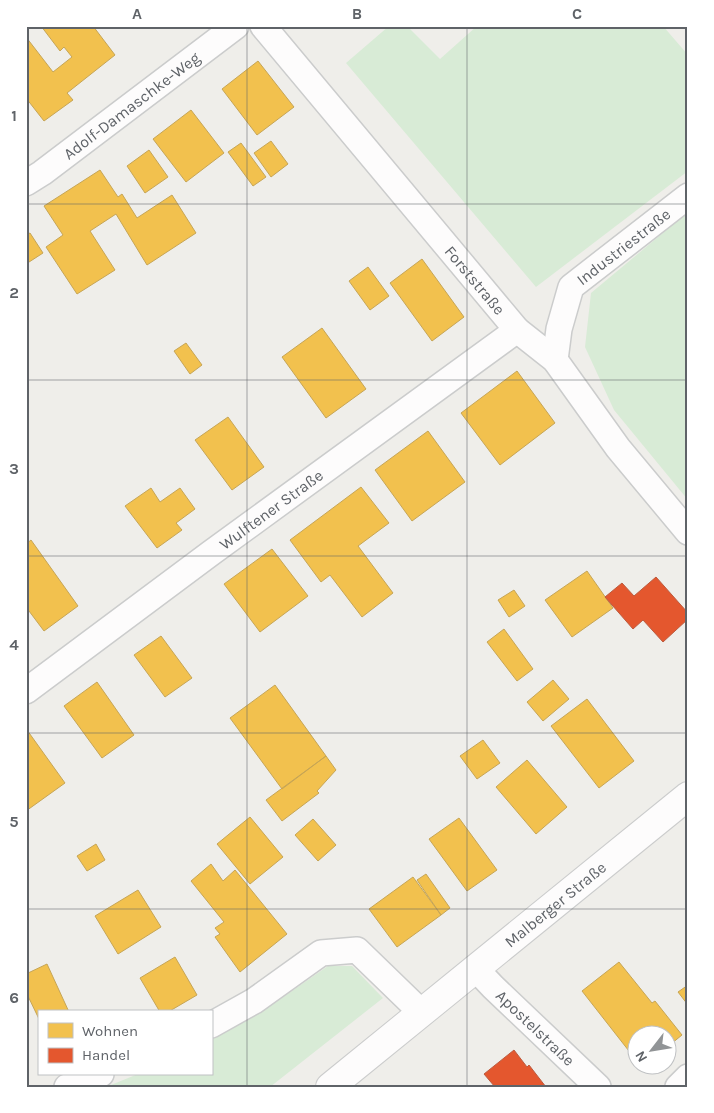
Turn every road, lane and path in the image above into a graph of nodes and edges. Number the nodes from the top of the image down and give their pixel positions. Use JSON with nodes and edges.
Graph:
{"nodes":[{"id":1,"x":236,"y":26,"type":"edge"},
{"id":2,"x":263,"y":26,"type":"edge"},
{"id":3,"x":26,"y":183,"type":"edge"},
{"id":4,"x":688,"y":196,"type":"edge"},
{"id":5,"x":517,"y":330,"type":"junction"},
{"id":6,"x":555,"y":360,"type":"junction"},
{"id":7,"x":688,"y":532,"type":"edge"},
{"id":8,"x":26,"y":691,"type":"edge"},
{"id":9,"x":688,"y":796,"type":"edge"},
{"id":10,"x":475,"y":968,"type":"junction"},
{"id":11,"x":421,"y":1012,"type":"junction"},
{"id":12,"x":212,"y":1024,"type":"edge"},
{"id":13,"x":97,"y":1076,"type":"edge"},
{"id":14,"x":688,"y":1077,"type":"edge"},
{"id":15,"x":68,"y":1087,"type":"edge"},
{"id":16,"x":330,"y":1087,"type":"edge"},
{"id":17,"x":598,"y":1087,"type":"edge"},
{"id":18,"x":678,"y":1087,"type":"edge"}],
"edges":[{"from":1,"to":3,"type":"street","name":"Adolf-Damaschke-Weg"},
{"from":2,"to":5,"type":"street","name":"Forststraße"},
{"from":4,"to":6,"type":"street","name":"Industriestraße"},
{"from":5,"to":6,"type":"street","name":"Forststraße"},
{"from":5,"to":8,"type":"street","name":"Wulftener Straße"},
{"from":6,"to":7,"type":"street","name":"Forststraße"},
{"from":9,"to":10,"type":"street","name":"Malberger Straße"},
{"from":10,"to":11,"type":"street","name":"Malberger Straße"},
{"from":10,"to":17,"type":"street","name":"Apostelstraße"},
{"from":11,"to":12,"type":"street"},
{"from":11,"to":16,"type":"street","name":"Malberger Straße"},
{"from":13,"to":15,"type":"street"},
{"from":14,"to":18,"type":"street"}]}
